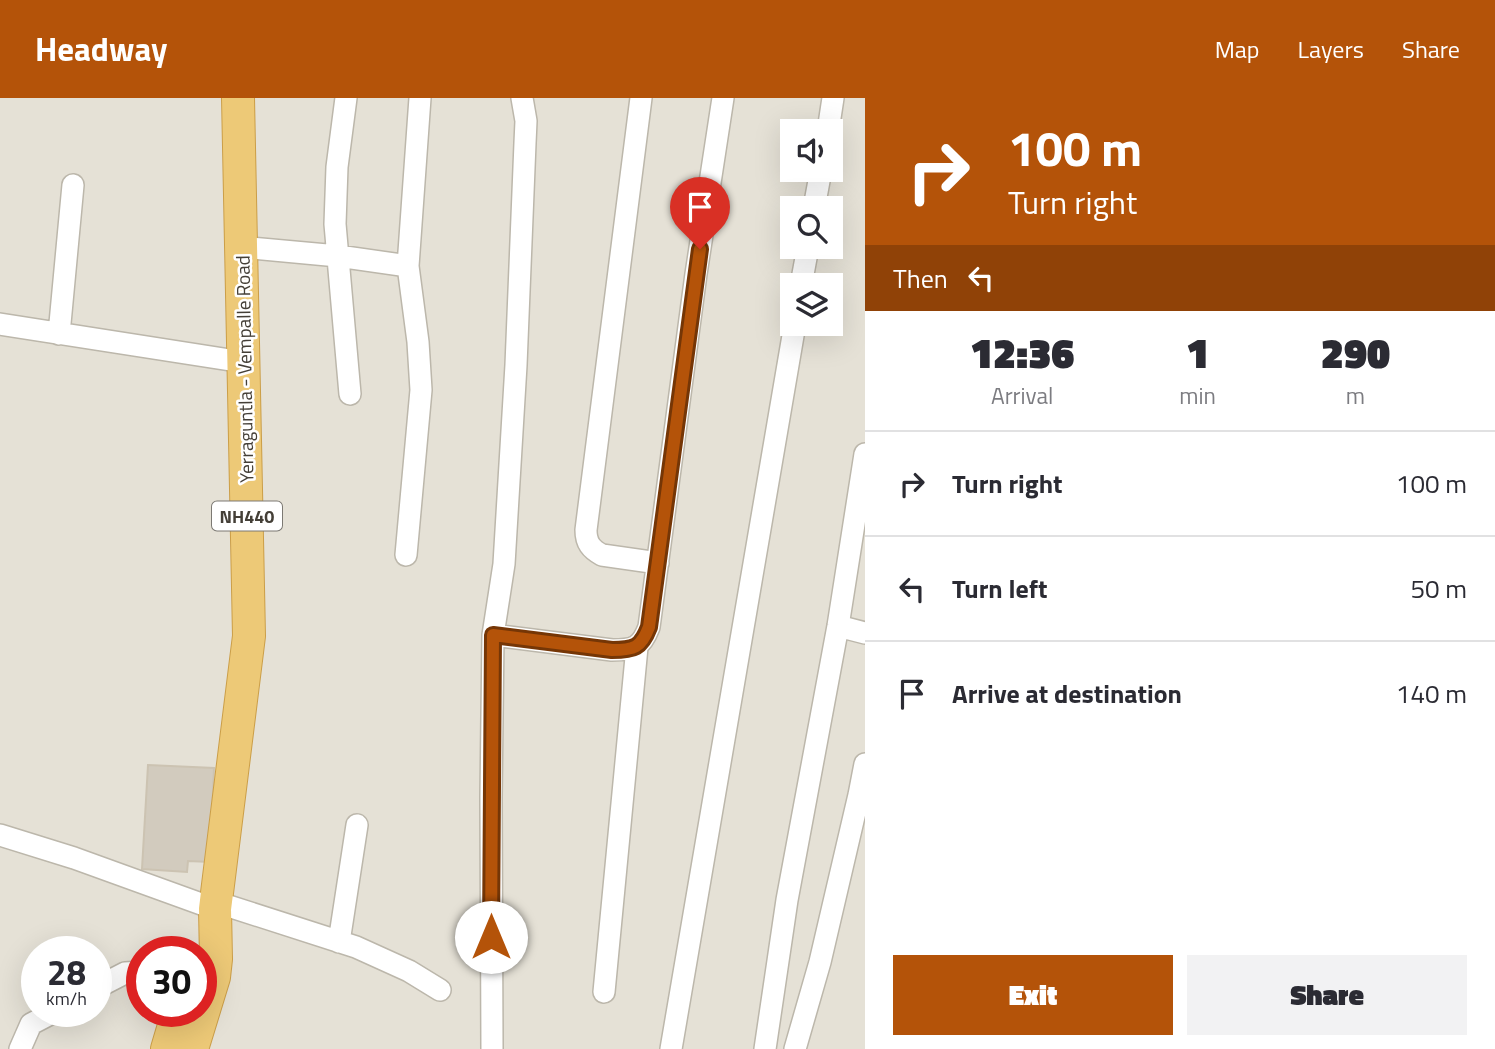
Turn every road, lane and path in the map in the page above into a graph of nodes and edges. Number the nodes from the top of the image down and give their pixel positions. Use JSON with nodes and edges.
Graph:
{"nodes":[{"id":1,"x":238,"y":98,"type":"edge"},
{"id":2,"x":346,"y":98,"type":"edge"},
{"id":3,"x":420,"y":98,"type":"edge"},
{"id":4,"x":641,"y":98,"type":"edge"},
{"id":5,"x":723,"y":98,"type":"edge"},
{"id":6,"x":833,"y":98,"type":"edge"},
{"id":7,"x":523,"y":99,"type":"edge"},
{"id":8,"x":830,"y":119,"type":"edge"},
{"id":9,"x":73,"y":185,"type":"dead end"},
{"id":10,"x":241,"y":247,"type":"junction"},
{"id":11,"x":338,"y":256,"type":"junction"},
{"id":12,"x":408,"y":266,"type":"junction"},
{"id":13,"x":0,"y":324,"type":"edge"},
{"id":14,"x":59,"y":334,"type":"junction"},
{"id":15,"x":793,"y":336,"type":"edge"},
{"id":16,"x":243,"y":362,"type":"junction"},
{"id":17,"x":350,"y":394,"type":"dead end"},
{"id":18,"x":865,"y":454,"type":"edge"},
{"id":19,"x":406,"y":555,"type":"dead end"},
{"id":20,"x":657,"y":563,"type":"junction"},
{"id":21,"x":838,"y":626,"type":"junction"},
{"id":22,"x":865,"y":633,"type":"edge"},
{"id":23,"x":493,"y":635,"type":"junction"},
{"id":24,"x":637,"y":647,"type":"junction"},
{"id":25,"x":865,"y":764,"type":"edge"},
{"id":26,"x":358,"y":825,"type":"dead end"},
{"id":27,"x":0,"y":835,"type":"edge"},
{"id":28,"x":211,"y":924,"type":"edge"},
{"id":29,"x":339,"y":942,"type":"junction"},
{"id":30,"x":440,"y":990,"type":"dead end"},
{"id":31,"x":604,"y":992,"type":"dead end"},
{"id":32,"x":30,"y":1027,"type":"edge"},
{"id":33,"x":174,"y":1027,"type":"edge"},
{"id":34,"x":20,"y":1049,"type":"edge"},
{"id":35,"x":167,"y":1049,"type":"edge"},
{"id":36,"x":192,"y":1049,"type":"edge"},
{"id":37,"x":492,"y":1049,"type":"edge"},
{"id":38,"x":671,"y":1049,"type":"edge"},
{"id":39,"x":765,"y":1049,"type":"edge"},
{"id":40,"x":796,"y":1049,"type":"edge"}],
"edges":[{"from":1,"to":10,"type":"highway","name":"Yerraguntla - Vempalle Road","number":"NH440"},
{"from":2,"to":11,"type":"street"},
{"from":3,"to":12,"type":"street"},
{"from":4,"to":20,"type":"street"},
{"from":5,"to":20,"type":"street"},
{"from":6,"to":8,"type":"street"},
{"from":7,"to":23,"type":"street"},
{"from":9,"to":14,"type":"street"},
{"from":10,"to":11,"type":"street"},
{"from":10,"to":16,"type":"highway","name":"Yerraguntla - Vempalle Road","number":"NH440"},
{"from":11,"to":12,"type":"street"},
{"from":11,"to":17,"type":"street"},
{"from":12,"to":19,"type":"street"},
{"from":13,"to":14,"type":"street"},
{"from":14,"to":16,"type":"street"},
{"from":15,"to":38,"type":"street"},
{"from":16,"to":28,"type":"highway","name":"Yerraguntla - Vempalle Road","number":"NH440"},
{"from":18,"to":21,"type":"street"},
{"from":20,"to":24,"type":"street"},
{"from":21,"to":22,"type":"street"},
{"from":21,"to":39,"type":"street"},
{"from":23,"to":24,"type":"street"},
{"from":23,"to":37,"type":"street"},
{"from":24,"to":31,"type":"street"},
{"from":25,"to":40,"type":"street"},
{"from":26,"to":29,"type":"street"},
{"from":27,"to":28,"type":"street"},
{"from":28,"to":29,"type":"street"},
{"from":28,"to":36,"type":"highway","name":"Yerraguntla - Vempalle Road"},
{"from":29,"to":30,"type":"street"},
{"from":32,"to":34,"type":"street"},
{"from":33,"to":35,"type":"highway"}]}
